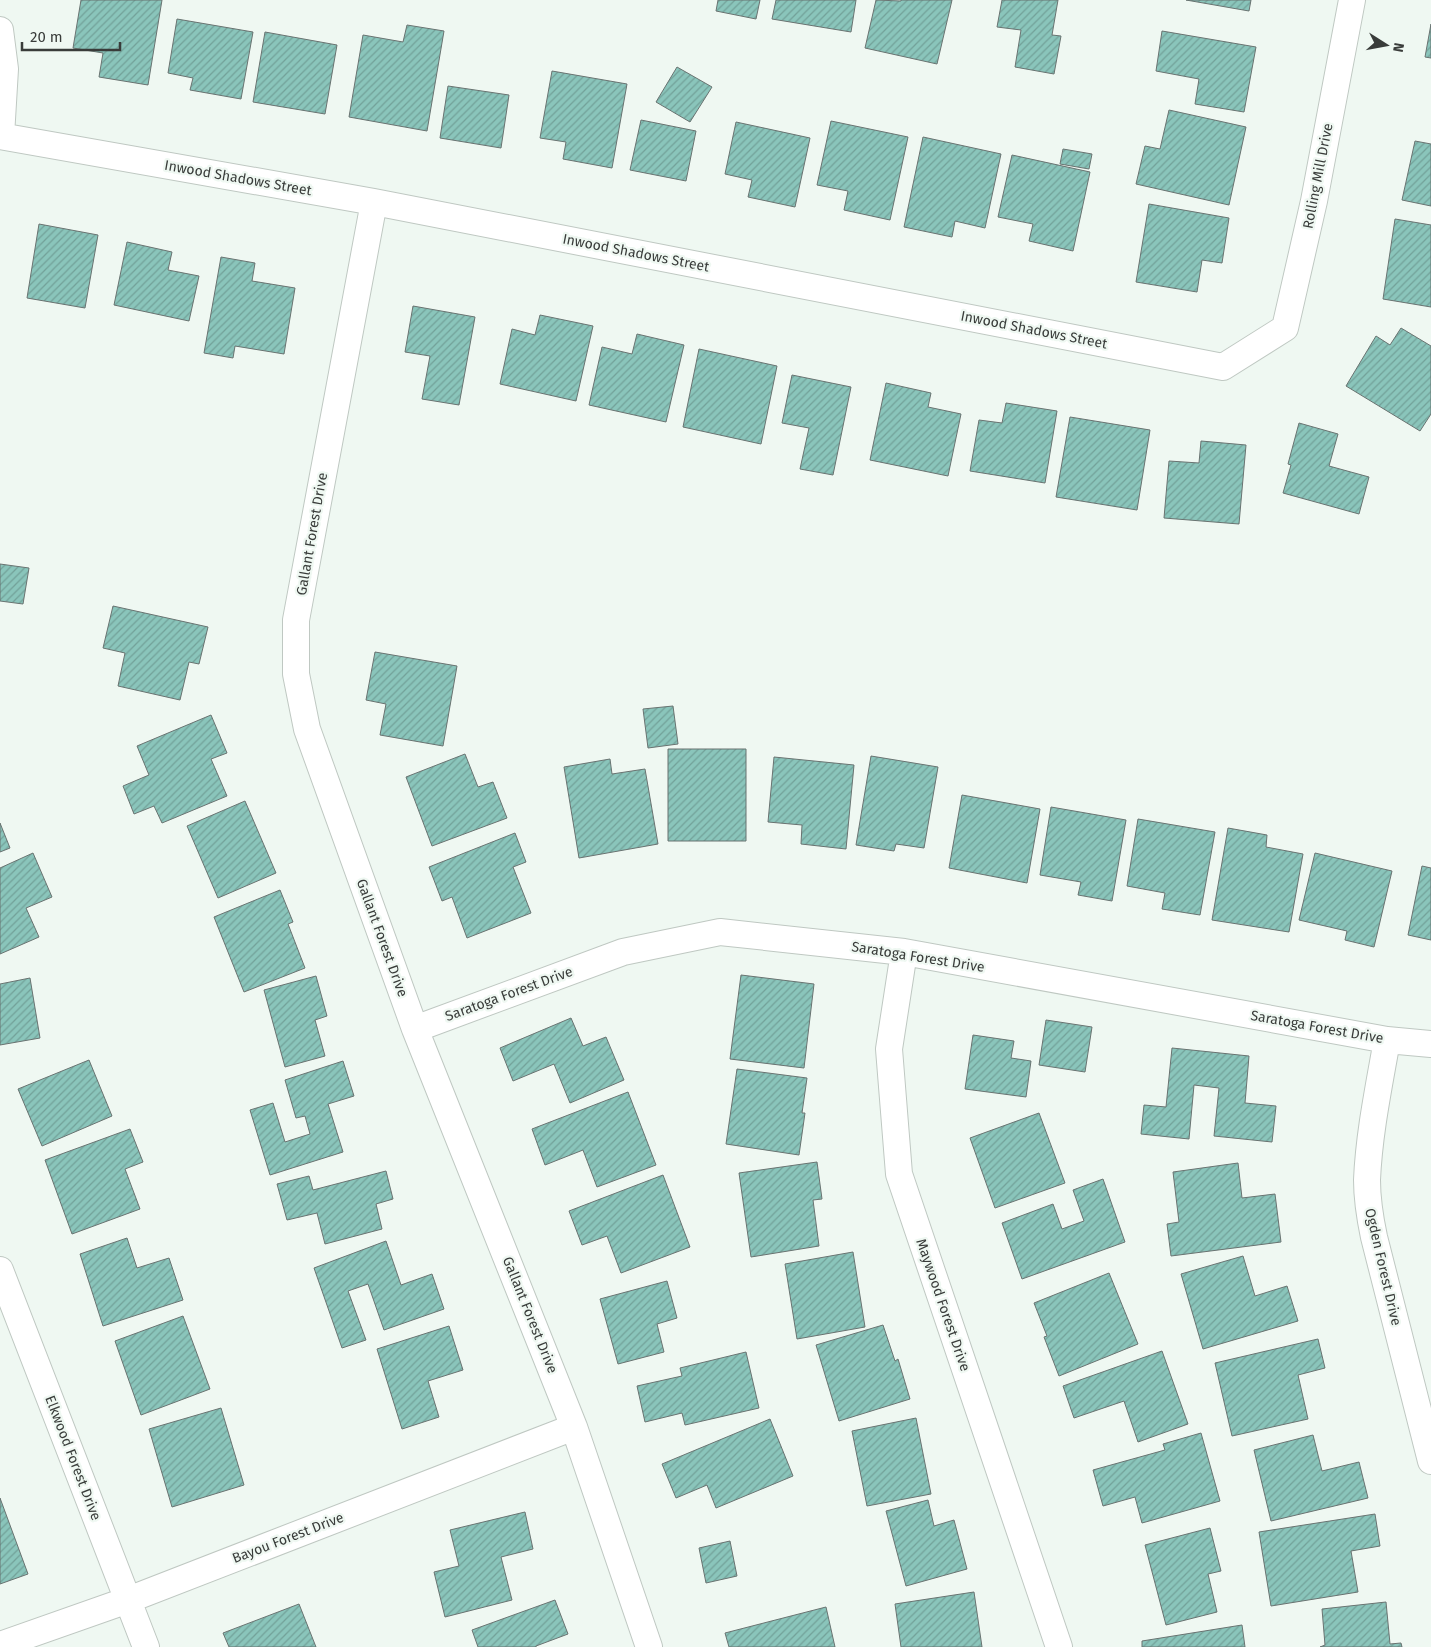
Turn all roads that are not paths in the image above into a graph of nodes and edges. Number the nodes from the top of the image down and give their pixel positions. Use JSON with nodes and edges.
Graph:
{"nodes":[{"id":1,"x":1352,"y":0,"type":"edge"},
{"id":2,"x":0,"y":30,"type":"edge"},
{"id":3,"x":0,"y":136,"type":"edge"},
{"id":4,"x":374,"y":202,"type":"junction"},
{"id":5,"x":1264,"y":341,"type":"joint"},
{"id":6,"x":904,"y":952,"type":"junction"},
{"id":7,"x":415,"y":1029,"type":"junction"},
{"id":8,"x":1387,"y":1040,"type":"junction"},
{"id":9,"x":1431,"y":1044,"type":"edge"},
{"id":10,"x":0,"y":1270,"type":"edge"},
{"id":11,"x":574,"y":1427,"type":"junction"},
{"id":12,"x":1431,"y":1461,"type":"edge"},
{"id":13,"x":128,"y":1600,"type":"junction"},
{"id":14,"x":0,"y":1645,"type":"edge"},
{"id":15,"x":146,"y":1647,"type":"edge"},
{"id":16,"x":649,"y":1647,"type":"edge"},
{"id":17,"x":1059,"y":1647,"type":"edge"}],
"edges":[{"from":1,"to":5,"type":"street","name":"Rolling Mill Drive"},
{"from":2,"to":3,"type":"street"},
{"from":3,"to":4,"type":"street","name":"Inwood Shadows Street"},
{"from":4,"to":5,"type":"street","name":"Inwood Shadows Street"},
{"from":4,"to":7,"type":"street","name":"Gallant Forest Drive"},
{"from":6,"to":7,"type":"street","name":"Saratoga Forest Drive"},
{"from":6,"to":8,"type":"street","name":"Saratoga Forest Drive"},
{"from":6,"to":17,"type":"street","name":"Maywood Forest Drive"},
{"from":7,"to":11,"type":"street","name":"Gallant Forest Drive"},
{"from":8,"to":9,"type":"street","name":"Saratoga Forest Drive"},
{"from":8,"to":12,"type":"street","name":"Ogden Forest Drive"},
{"from":10,"to":13,"type":"street","name":"Elkwood Forest Drive"},
{"from":11,"to":13,"type":"street","name":"Bayou Forest Drive"},
{"from":11,"to":16,"type":"street","name":"Gallant Forest Drive"},
{"from":13,"to":14,"type":"street","name":"Bayou Forest Drive"},
{"from":13,"to":15,"type":"street","name":"Elkwood Forest Drive"}]}
